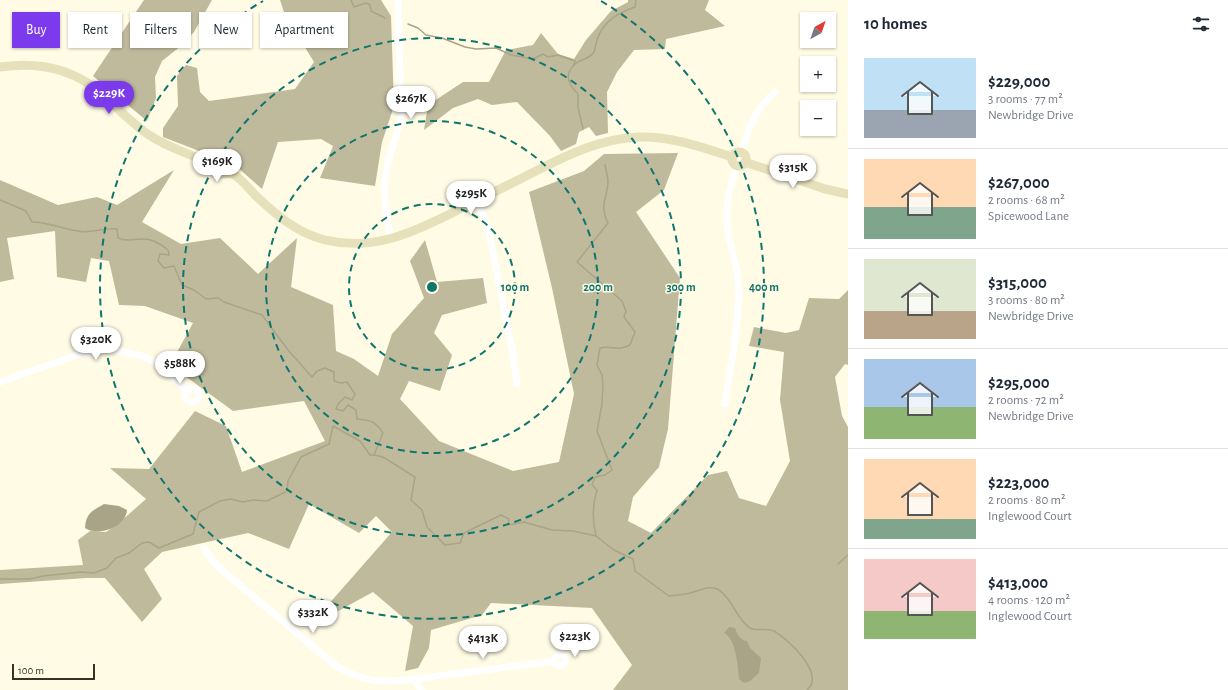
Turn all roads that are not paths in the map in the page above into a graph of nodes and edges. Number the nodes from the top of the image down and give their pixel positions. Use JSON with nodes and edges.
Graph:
{"nodes":[{"id":1,"x":398,"y":0,"type":"edge"},
{"id":2,"x":0,"y":67,"type":"edge"},
{"id":3,"x":775,"y":92,"type":"dead end"},
{"id":4,"x":739,"y":159,"type":"junction"},
{"id":5,"x":848,"y":194,"type":"edge"},
{"id":6,"x":477,"y":200,"type":"junction"},
{"id":7,"x":391,"y":239,"type":"junction"},
{"id":8,"x":0,"y":382,"type":"edge"},
{"id":9,"x":517,"y":384,"type":"dead end"},
{"id":10,"x":187,"y":391,"type":"dead end"},
{"id":11,"x":725,"y":404,"type":"dead end"},
{"id":12,"x":204,"y":549,"type":"dead end"},
{"id":13,"x":554,"y":661,"type":"dead end"},
{"id":14,"x":414,"y":679,"type":"junction"},
{"id":15,"x":420,"y":690,"type":"edge"}],
"edges":[{"from":1,"to":7,"type":"street"},
{"from":2,"to":7,"type":"street"},
{"from":3,"to":4,"type":"street"},
{"from":4,"to":5,"type":"street"},
{"from":4,"to":6,"type":"street"},
{"from":4,"to":11,"type":"street"},
{"from":6,"to":7,"type":"street"},
{"from":6,"to":9,"type":"street"},
{"from":8,"to":10,"type":"street"},
{"from":12,"to":14,"type":"street"},
{"from":13,"to":14,"type":"street"},
{"from":14,"to":15,"type":"street"}]}
